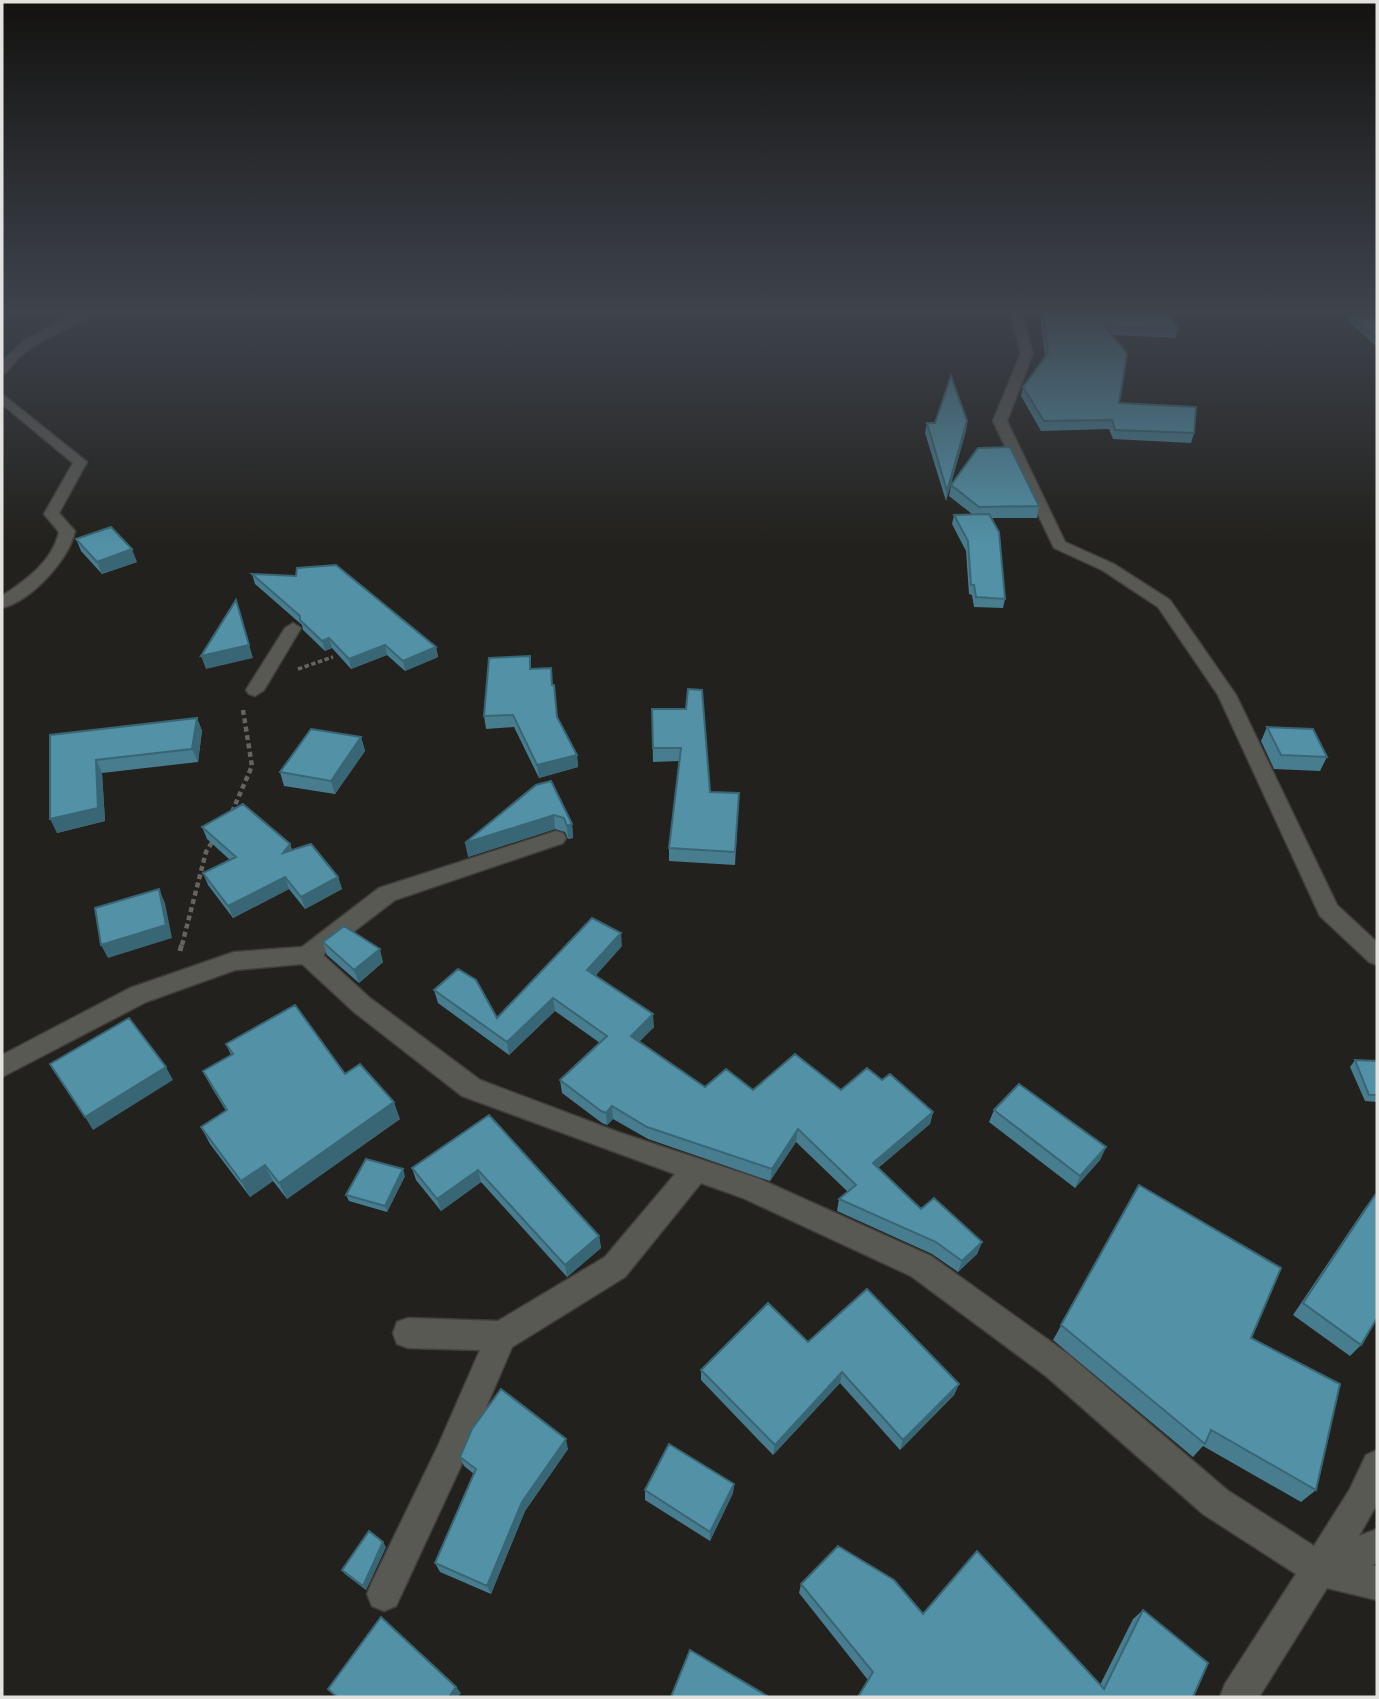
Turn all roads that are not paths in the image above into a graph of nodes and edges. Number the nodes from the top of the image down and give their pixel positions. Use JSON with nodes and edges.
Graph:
{"nodes":[{"id":1,"x":1013,"y":387,"type":"edge"},
{"id":2,"x":2,"y":398,"type":"edge"},
{"id":3,"x":2,"y":603,"type":"edge"},
{"id":4,"x":293,"y":628,"type":"dead end"},
{"id":5,"x":255,"y":690,"type":"road end"},
{"id":6,"x":556,"y":838,"type":"dead end"},
{"id":7,"x":307,"y":955,"type":"junction"},
{"id":8,"x":1377,"y":956,"type":"edge"},
{"id":9,"x":2,"y":1067,"type":"edge"},
{"id":10,"x":696,"y":1169,"type":"junction"},
{"id":11,"x":408,"y":1333,"type":"dead end"},
{"id":12,"x":501,"y":1336,"type":"junction"},
{"id":13,"x":1377,"y":1466,"type":"edge"},
{"id":14,"x":1377,"y":1546,"type":"edge"},
{"id":15,"x":1318,"y":1569,"type":"junction"},
{"id":16,"x":1377,"y":1583,"type":"edge"},
{"id":17,"x":384,"y":1594,"type":"dead end"},
{"id":18,"x":1238,"y":1697,"type":"edge"}],
"edges":[{"from":1,"to":8,"type":"street"},
{"from":2,"to":3,"type":"street"},
{"from":4,"to":5,"type":"street"},
{"from":6,"to":7,"type":"street"},
{"from":7,"to":9,"type":"street"},
{"from":7,"to":10,"type":"street"},
{"from":10,"to":12,"type":"street"},
{"from":10,"to":15,"type":"street"},
{"from":11,"to":12,"type":"street"},
{"from":12,"to":17,"type":"street"},
{"from":13,"to":15,"type":"street"},
{"from":14,"to":15,"type":"street"},
{"from":15,"to":16,"type":"street"},
{"from":15,"to":18,"type":"street"}]}
